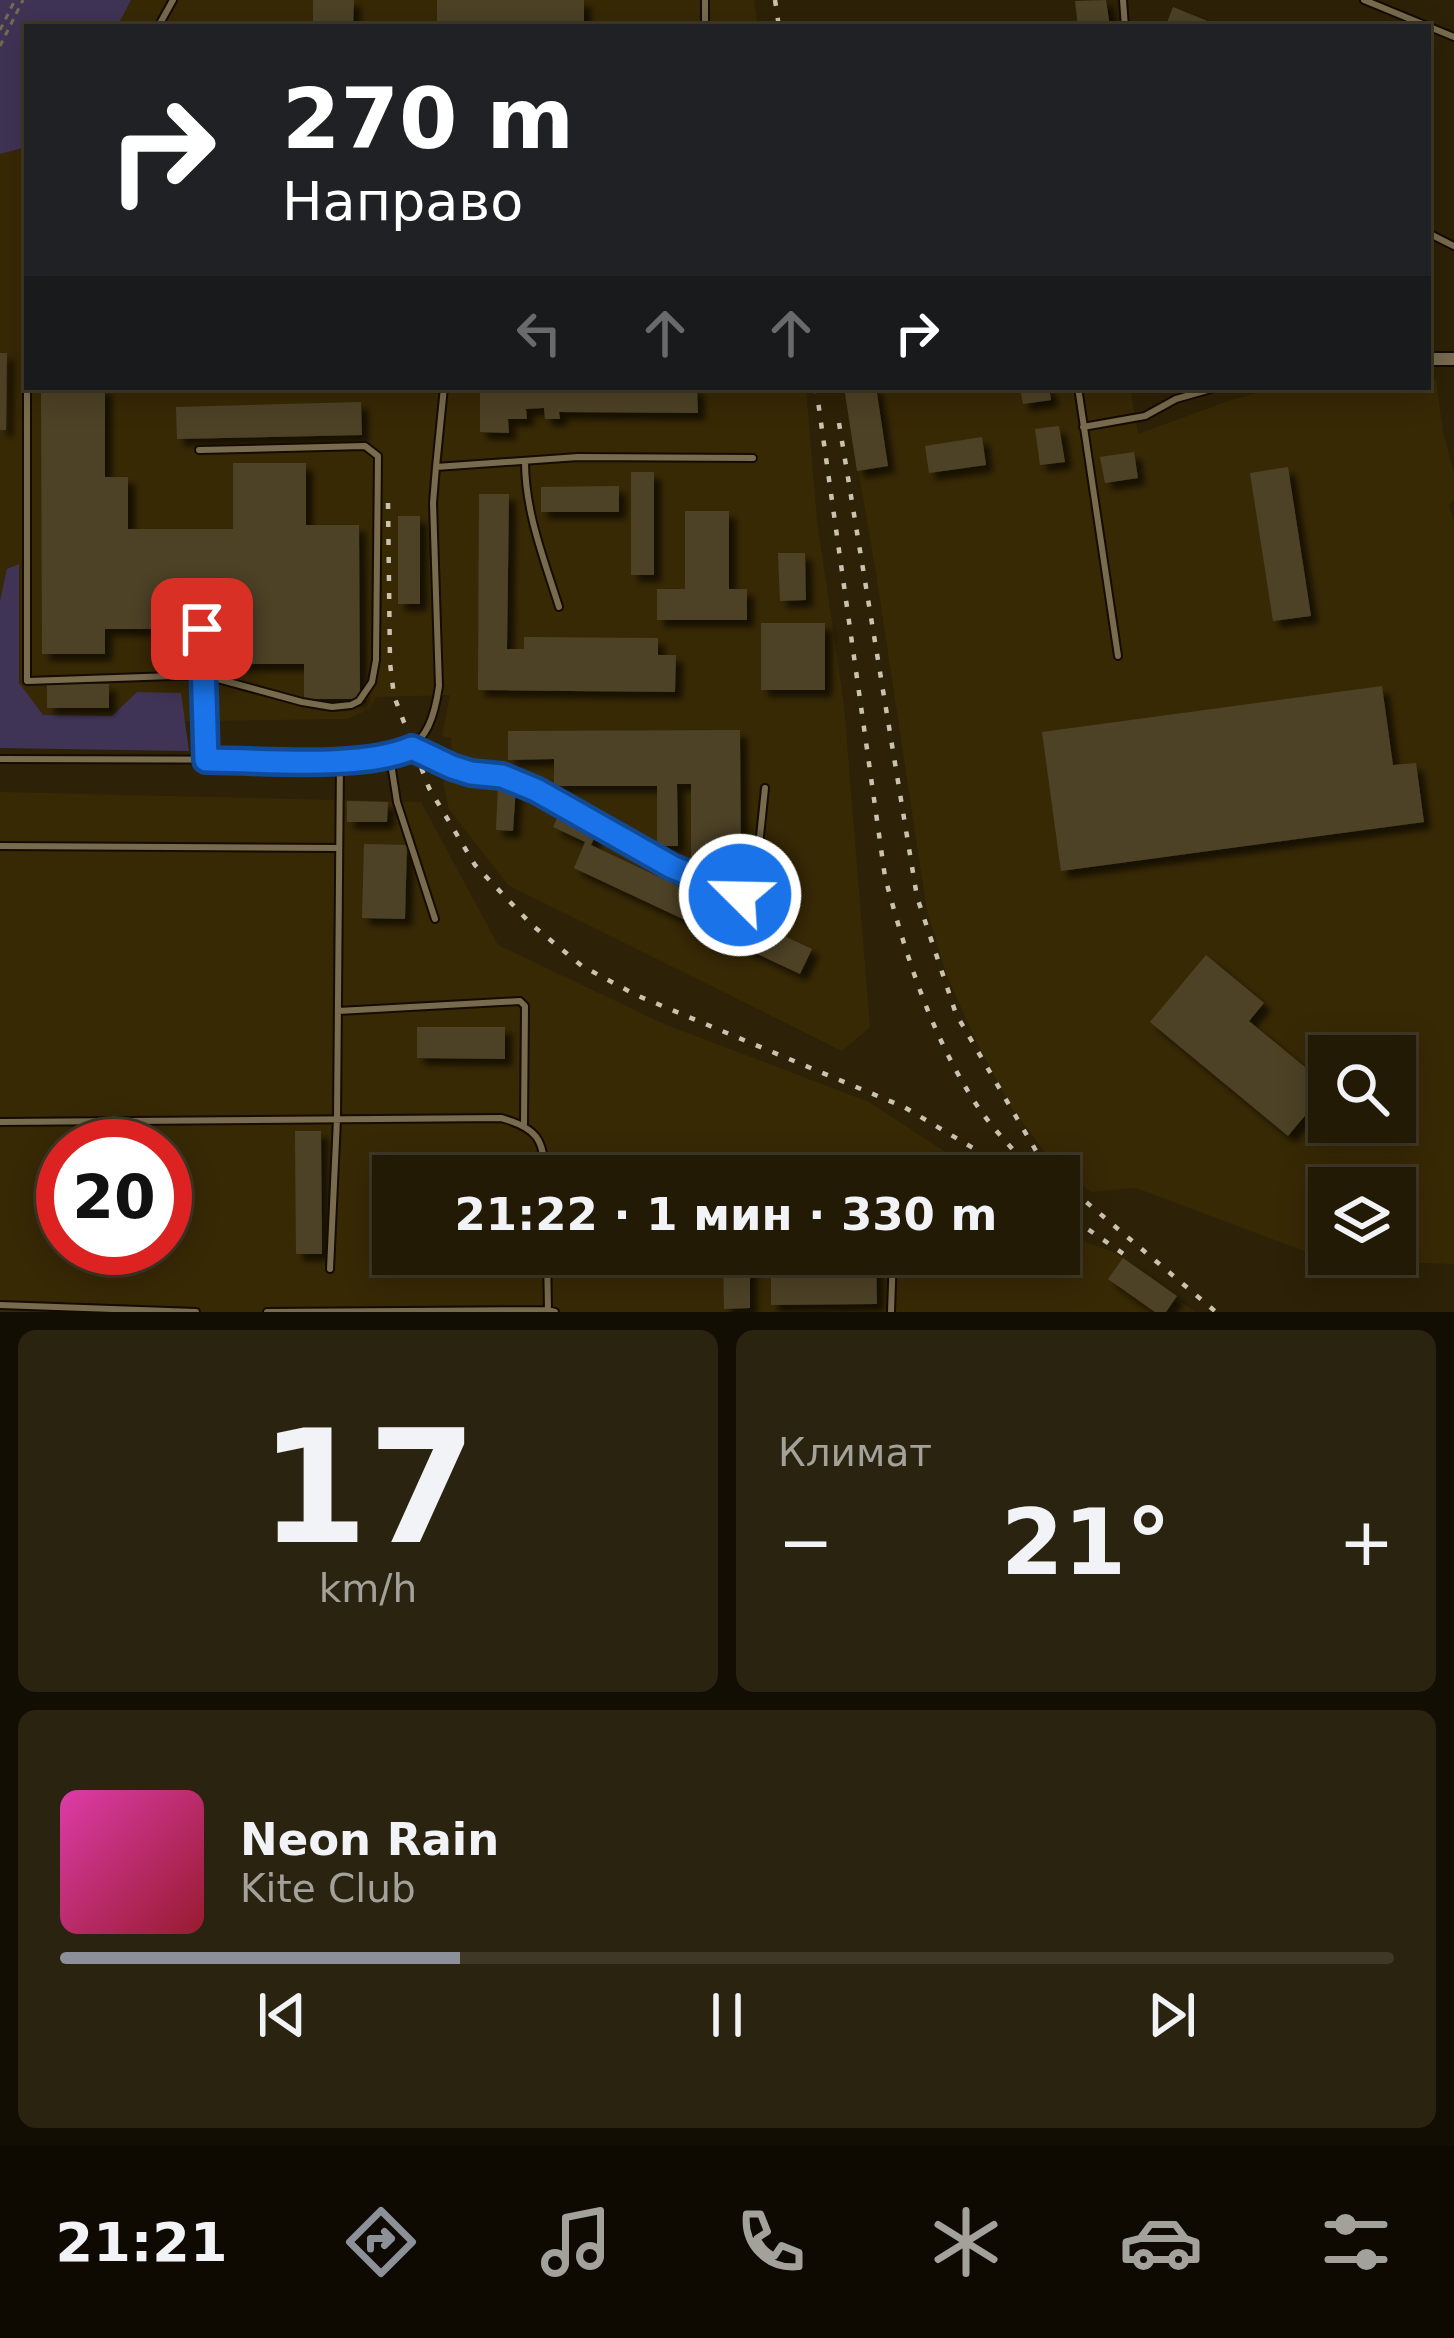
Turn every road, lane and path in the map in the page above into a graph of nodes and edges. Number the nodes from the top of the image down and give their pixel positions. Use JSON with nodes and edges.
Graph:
{"nodes":[{"id":1,"x":14,"y":0,"type":"edge"},
{"id":2,"x":22,"y":0,"type":"edge"},
{"id":3,"x":1364,"y":0,"type":"edge"},
{"id":4,"x":1422,"y":24,"type":"edge"},
{"id":5,"x":0,"y":30,"type":"edge"},
{"id":6,"x":0,"y":46,"type":"edge"},
{"id":7,"x":27,"y":390,"type":"edge"},
{"id":8,"x":444,"y":390,"type":"edge"},
{"id":9,"x":1078,"y":390,"type":"edge"},
{"id":10,"x":1205,"y":390,"type":"edge"},
{"id":11,"x":1083,"y":427,"type":"junction"},
{"id":12,"x":199,"y":450,"type":"dead end"},
{"id":13,"x":753,"y":458,"type":"dead end"},
{"id":14,"x":525,"y":460,"type":"junction"},
{"id":15,"x":436,"y":467,"type":"junction"},
{"id":16,"x":559,"y":607,"type":"dead end"},
{"id":17,"x":202,"y":629,"type":"dead end"},
{"id":18,"x":1118,"y":656,"type":"dead end"},
{"id":19,"x":203,"y":675,"type":"junction"},
{"id":20,"x":412,"y":748,"type":"junction"},
{"id":21,"x":390,"y":757,"type":"junction"},
{"id":22,"x":0,"y":759,"type":"edge"},
{"id":23,"x":206,"y":760,"type":"junction"},
{"id":24,"x":340,"y":760,"type":"junction"},
{"id":25,"x":765,"y":788,"type":"dead end"},
{"id":26,"x":0,"y":846,"type":"edge"},
{"id":27,"x":339,"y":848,"type":"junction"},
{"id":28,"x":435,"y":919,"type":"dead end"},
{"id":29,"x":338,"y":1011,"type":"junction"},
{"id":30,"x":337,"y":1119,"type":"junction"},
{"id":31,"x":0,"y":1122,"type":"edge"},
{"id":32,"x":524,"y":1124,"type":"junction"},
{"id":33,"x":544,"y":1155,"type":"edge"},
{"id":34,"x":330,"y":1268,"type":"dead end"},
{"id":35,"x":549,"y":1275,"type":"edge"},
{"id":36,"x":892,"y":1275,"type":"edge"},
{"id":37,"x":0,"y":1305,"type":"edge"},
{"id":38,"x":552,"y":1311,"type":"edge"},
{"id":39,"x":196,"y":1312,"type":"edge"},
{"id":40,"x":267,"y":1312,"type":"edge"},
{"id":41,"x":891,"y":1312,"type":"edge"}],
"edges":[{"from":1,"to":5,"type":"path"},
{"from":2,"to":6,"type":"path"},
{"from":3,"to":4,"type":"lane"},
{"from":7,"to":19,"type":"lane"},
{"from":8,"to":15,"type":"lane"},
{"from":9,"to":11,"type":"lane"},
{"from":10,"to":11,"type":"lane"},
{"from":11,"to":18,"type":"lane"},
{"from":12,"to":19,"type":"lane"},
{"from":13,"to":14,"type":"lane"},
{"from":14,"to":15,"type":"lane"},
{"from":14,"to":16,"type":"lane"},
{"from":15,"to":20,"type":"lane"},
{"from":17,"to":19,"type":"lane"},
{"from":19,"to":23,"type":"lane"},
{"from":20,"to":21,"type":"lane"},
{"from":20,"to":25,"type":"lane"},
{"from":21,"to":24,"type":"lane"},
{"from":21,"to":28,"type":"lane"},
{"from":22,"to":23,"type":"lane"},
{"from":23,"to":24,"type":"lane"},
{"from":24,"to":27,"type":"lane"},
{"from":26,"to":27,"type":"lane"},
{"from":27,"to":29,"type":"lane"},
{"from":29,"to":30,"type":"lane"},
{"from":29,"to":32,"type":"lane"},
{"from":30,"to":31,"type":"lane"},
{"from":30,"to":32,"type":"lane"},
{"from":30,"to":34,"type":"lane"},
{"from":32,"to":33,"type":"lane"},
{"from":35,"to":38,"type":"lane"},
{"from":36,"to":41,"type":"lane"},
{"from":37,"to":39,"type":"lane"},
{"from":38,"to":40,"type":"lane"}]}
